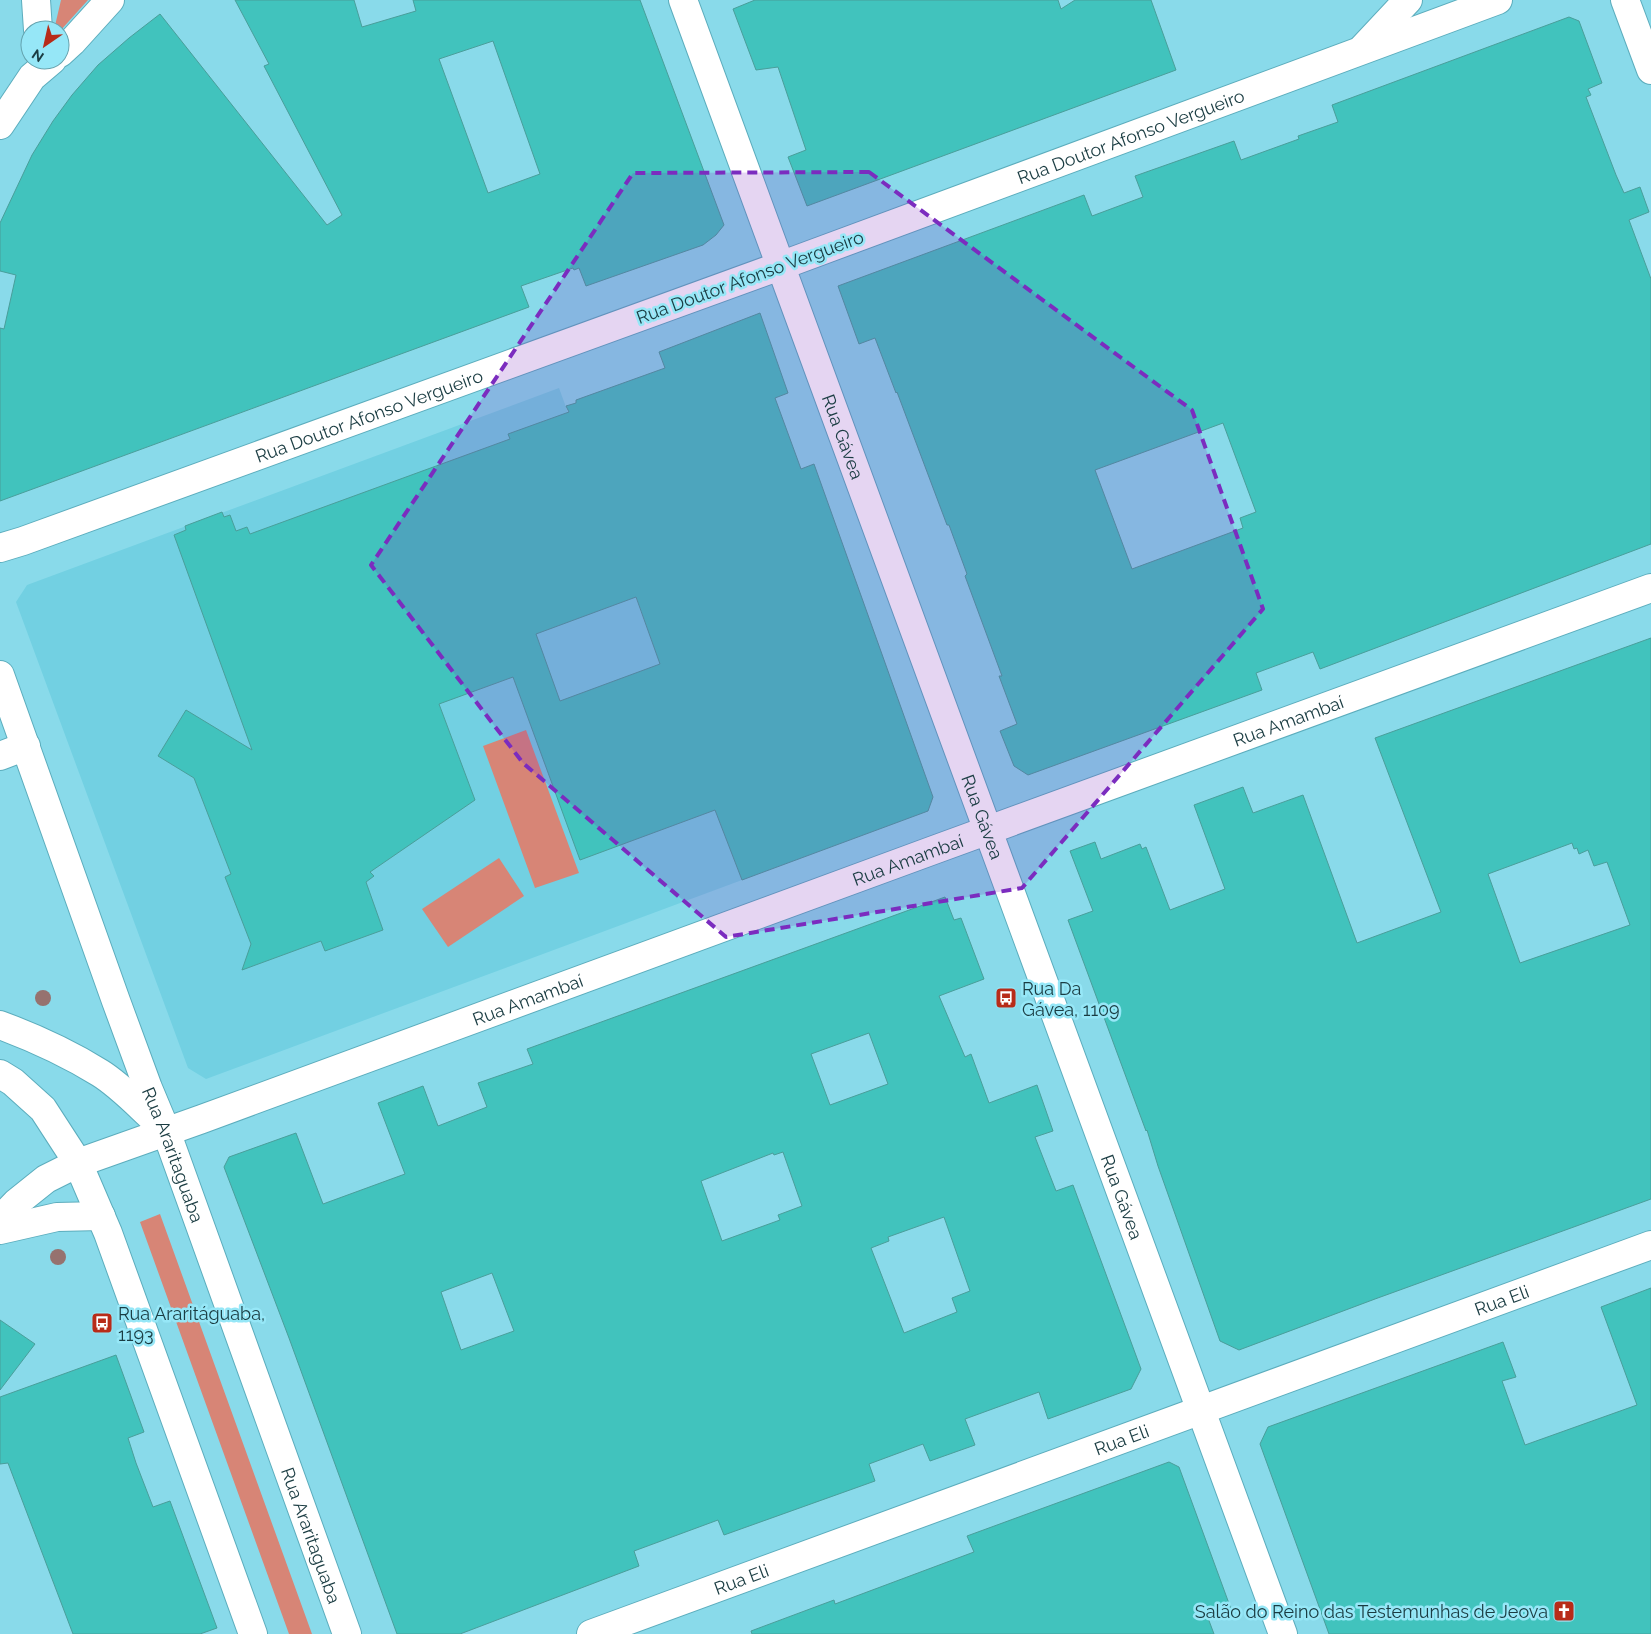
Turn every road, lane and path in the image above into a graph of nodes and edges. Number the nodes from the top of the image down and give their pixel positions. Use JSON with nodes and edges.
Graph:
{"nodes":[{"id":1,"x":36,"y":0,"type":"edge"},
{"id":2,"x":110,"y":0,"type":"edge"},
{"id":3,"x":683,"y":0,"type":"edge"},
{"id":4,"x":1408,"y":0,"type":"edge"},
{"id":5,"x":1498,"y":0,"type":"edge"},
{"id":6,"x":1625,"y":0,"type":"edge"},
{"id":7,"x":37,"y":20,"type":"edge"},
{"id":8,"x":70,"y":44,"type":"edge"},
{"id":9,"x":1359,"y":52,"type":"junction"},
{"id":10,"x":36,"y":70,"type":"edge"},
{"id":11,"x":1651,"y":70,"type":"edge"},
{"id":12,"x":0,"y":126,"type":"edge"},
{"id":13,"x":780,"y":266,"type":"junction"},
{"id":14,"x":0,"y":548,"type":"edge"},
{"id":15,"x":1651,"y":588,"type":"edge"},
{"id":16,"x":0,"y":675,"type":"edge"},
{"id":17,"x":26,"y":746,"type":"junction"},
{"id":18,"x":0,"y":756,"type":"edge"},
{"id":19,"x":988,"y":830,"type":"junction"},
{"id":20,"x":0,"y":1025,"type":"edge"},
{"id":21,"x":0,"y":1074,"type":"edge"},
{"id":22,"x":166,"y":1131,"type":"junction"},
{"id":23,"x":78,"y":1163,"type":"junction"},
{"id":24,"x":101,"y":1216,"type":"junction"},
{"id":25,"x":0,"y":1220,"type":"edge"},
{"id":26,"x":0,"y":1230,"type":"edge"},
{"id":27,"x":1651,"y":1246,"type":"edge"},
{"id":28,"x":1201,"y":1410,"type":"junction"},
{"id":29,"x":252,"y":1634,"type":"edge"},
{"id":30,"x":348,"y":1634,"type":"edge"},
{"id":31,"x":591,"y":1634,"type":"edge"},
{"id":32,"x":1283,"y":1634,"type":"edge"}],
"edges":[{"from":1,"to":7,"type":"street"},
{"from":2,"to":8,"type":"street"},
{"from":3,"to":13,"type":"street","name":"Rua Gávea"},
{"from":4,"to":9,"type":"street"},
{"from":5,"to":9,"type":"street","name":"Rua Doutor Afonso Vergueiro"},
{"from":6,"to":11,"type":"street"},
{"from":9,"to":13,"type":"street","name":"Rua Doutor Afonso Vergueiro"},
{"from":10,"to":12,"type":"street"},
{"from":13,"to":14,"type":"street","name":"Rua Doutor Afonso Vergueiro"},
{"from":13,"to":19,"type":"street","name":"Rua Gávea"},
{"from":15,"to":19,"type":"street","name":"Rua Amambaí"},
{"from":16,"to":17,"type":"street","name":"Rua Araritaguaba"},
{"from":17,"to":18,"type":"street"},
{"from":17,"to":22,"type":"street","name":"Rua Araritaguaba"},
{"from":19,"to":22,"type":"street","name":"Rua Amambaí"},
{"from":19,"to":28,"type":"street","name":"Rua Gávea"},
{"from":20,"to":22,"type":"street"},
{"from":21,"to":23,"type":"street"},
{"from":22,"to":23,"type":"street","name":"Rua Amambaí"},
{"from":22,"to":30,"type":"street","name":"Rua Araritaguaba"},
{"from":23,"to":24,"type":"street"},
{"from":23,"to":25,"type":"street","name":"Rua Amambaí"},
{"from":24,"to":26,"type":"street"},
{"from":24,"to":29,"type":"street"},
{"from":27,"to":28,"type":"street","name":"Rua Eli"},
{"from":28,"to":31,"type":"street","name":"Rua Eli"},
{"from":28,"to":32,"type":"street","name":"Rua Gávea"}]}
